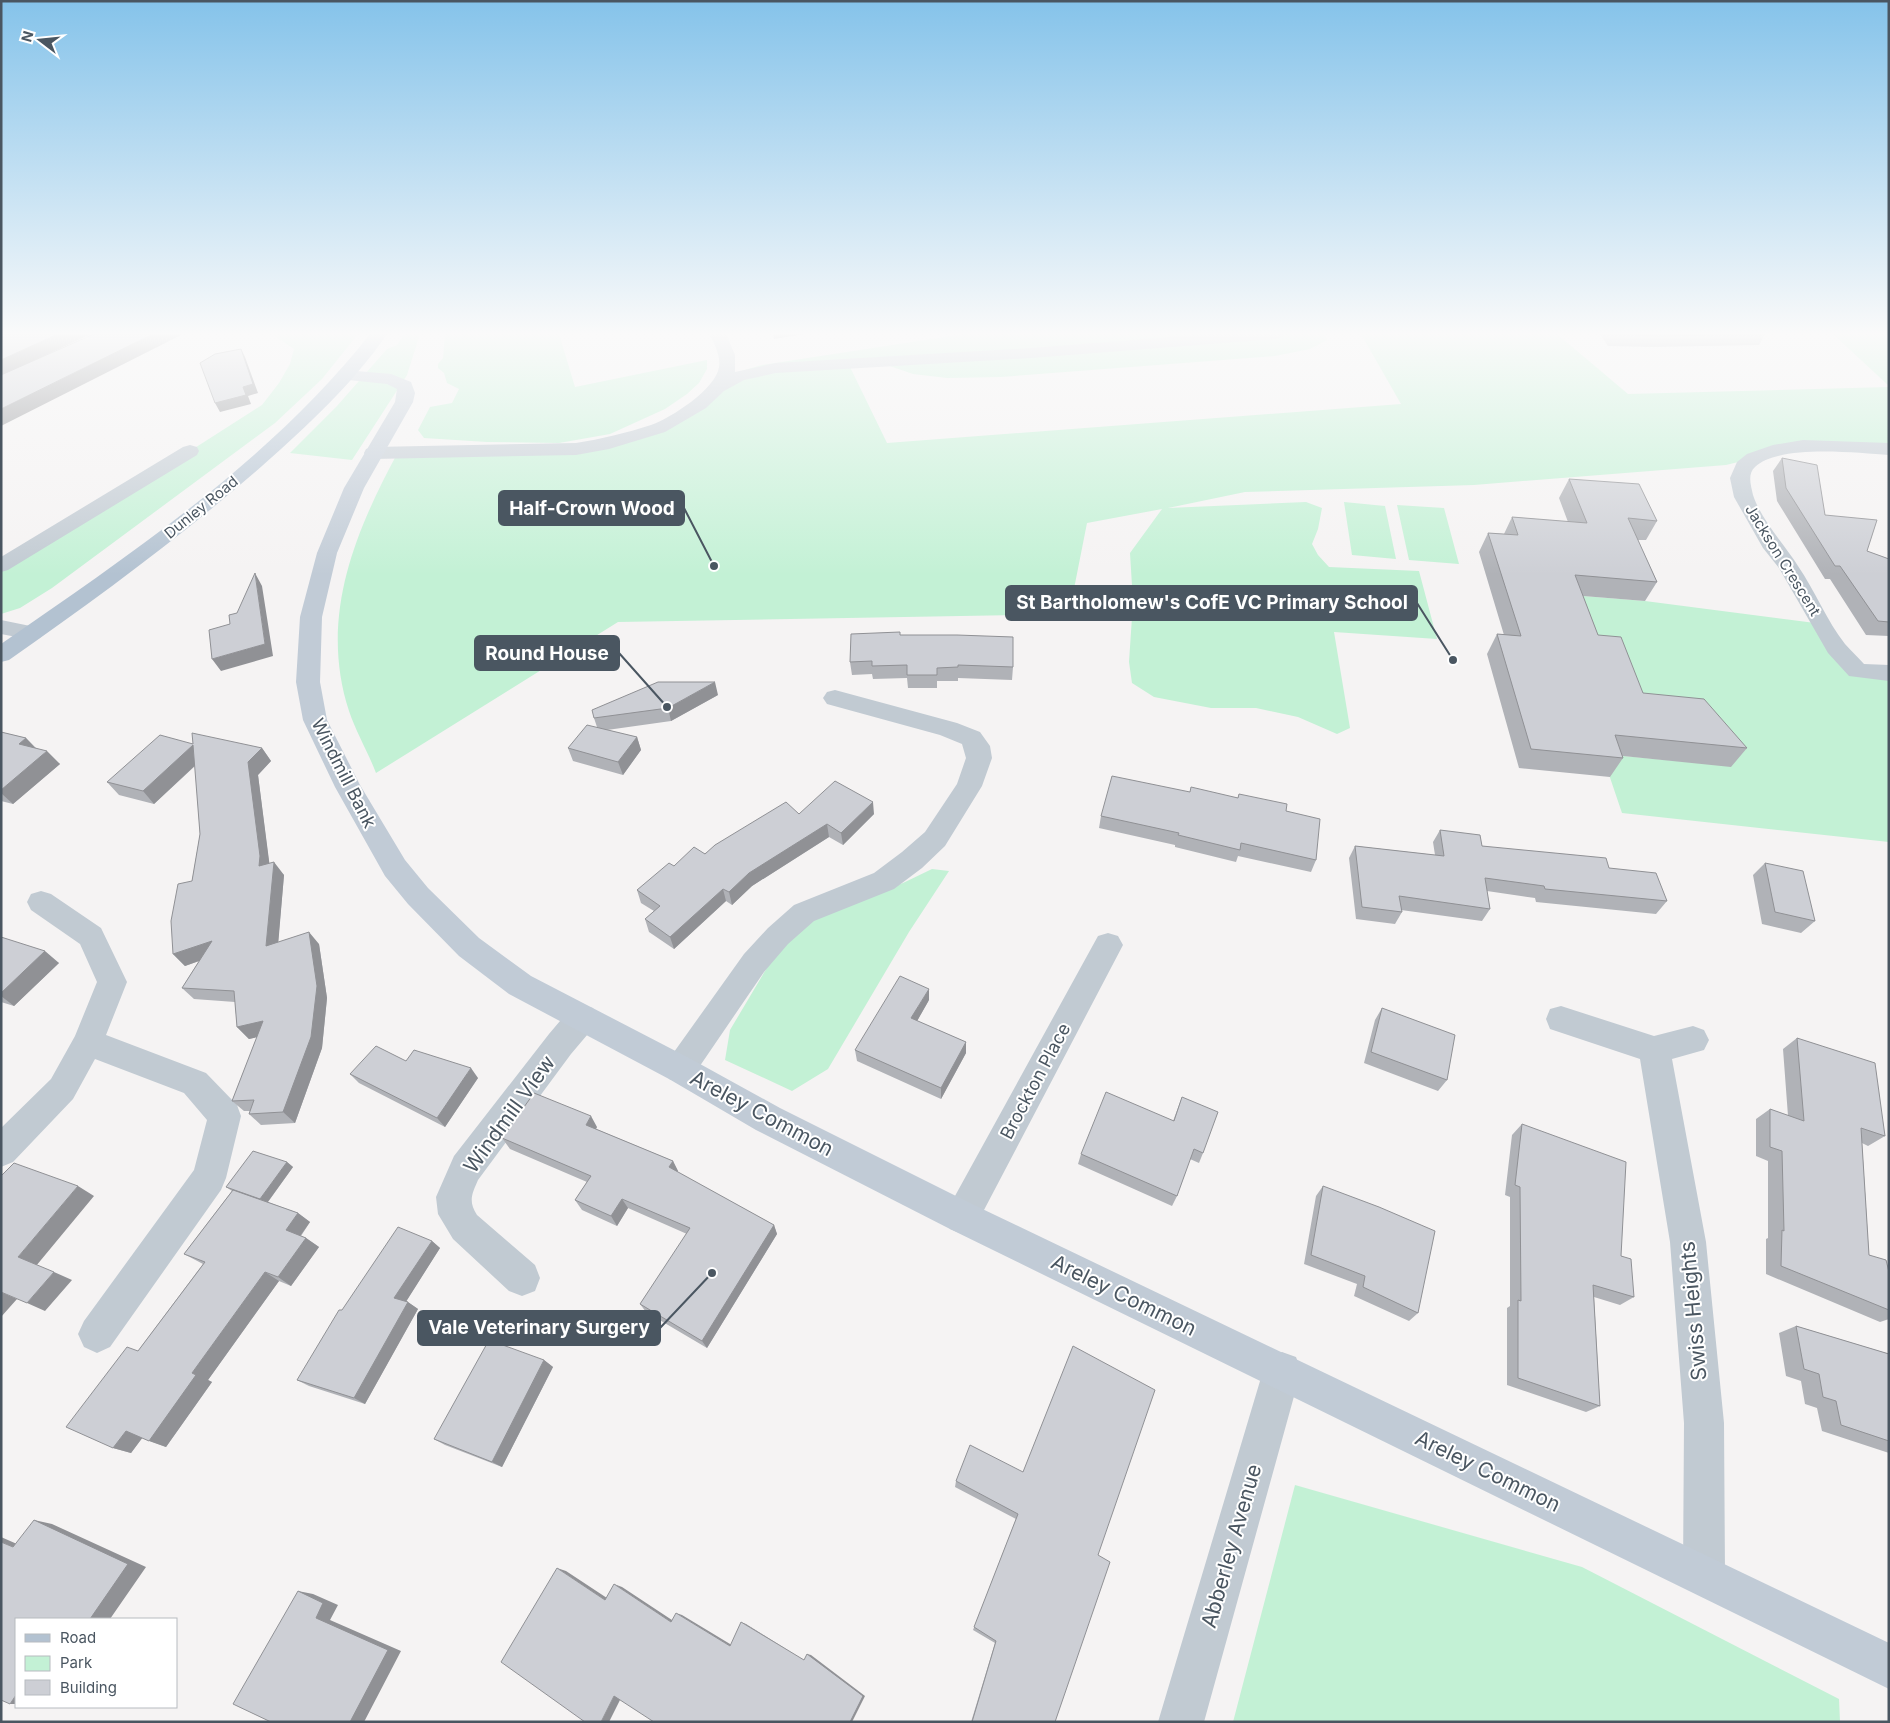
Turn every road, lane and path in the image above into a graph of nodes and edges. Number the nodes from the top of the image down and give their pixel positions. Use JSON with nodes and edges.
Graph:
{"nodes":[{"id":1,"x":306,"y":414,"type":"edge"},
{"id":2,"x":395,"y":414,"type":"edge"},
{"id":3,"x":682,"y":414,"type":"edge"},
{"id":4,"x":1889,"y":449,"type":"edge"},
{"id":5,"x":190,"y":451,"type":"dead end"},
{"id":6,"x":373,"y":453,"type":"junction"},
{"id":7,"x":1,"y":566,"type":"edge"},
{"id":8,"x":1,"y":627,"type":"edge"},
{"id":9,"x":32,"y":634,"type":"junction"},
{"id":10,"x":1,"y":655,"type":"edge"},
{"id":11,"x":1889,"y":673,"type":"edge"},
{"id":12,"x":835,"y":698,"type":"dead end"},
{"id":13,"x":395,"y":868,"type":"joint"},
{"id":14,"x":41,"y":902,"type":"dead end"},
{"id":15,"x":1108,"y":945,"type":"dead end"},
{"id":16,"x":582,"y":1018,"type":"junction"},
{"id":17,"x":1561,"y":1019,"type":"dead end"},
{"id":18,"x":1693,"y":1040,"type":"dead end"},
{"id":19,"x":88,"y":1042,"type":"junction"},
{"id":20,"x":1654,"y":1050,"type":"junction"},
{"id":21,"x":680,"y":1069,"type":"junction"},
{"id":22,"x":1,"y":1151,"type":"edge"},
{"id":23,"x":962,"y":1217,"type":"junction"},
{"id":24,"x":522,"y":1278,"type":"dead end"},
{"id":25,"x":97,"y":1334,"type":"dead end"},
{"id":26,"x":1282,"y":1371,"type":"junction"},
{"id":27,"x":1704,"y":1575,"type":"junction"},
{"id":28,"x":1889,"y":1667,"type":"edge"},
{"id":29,"x":1181,"y":1722,"type":"edge"}],
"edges":[{"from":1,"to":9,"type":"main road","name":"Dunley Road"},
{"from":2,"to":6,"type":"main road","name":"Windmill Bank"},
{"from":3,"to":6,"type":"street"},
{"from":4,"to":11,"type":"street","name":"Jackson Crescent"},
{"from":5,"to":7,"type":"street"},
{"from":6,"to":13,"type":"main road","name":"Windmill Bank"},
{"from":8,"to":9,"type":"street"},
{"from":9,"to":10,"type":"main road","name":"Dunley Road"},
{"from":12,"to":21,"type":"street"},
{"from":13,"to":16,"type":"main road","name":"Areley Common"},
{"from":14,"to":19,"type":"street"},
{"from":15,"to":23,"type":"street","name":"Brockton Place"},
{"from":16,"to":21,"type":"main road","name":"Areley Common"},
{"from":16,"to":24,"type":"street","name":"Windmill View"},
{"from":17,"to":20,"type":"street"},
{"from":18,"to":20,"type":"street"},
{"from":19,"to":22,"type":"street"},
{"from":19,"to":25,"type":"street"},
{"from":20,"to":27,"type":"street","name":"Swiss Heights"},
{"from":21,"to":23,"type":"main road","name":"Areley Common"},
{"from":23,"to":26,"type":"main road","name":"Areley Common"},
{"from":26,"to":27,"type":"main road","name":"Areley Common"},
{"from":26,"to":29,"type":"street","name":"Abberley Avenue"},
{"from":27,"to":28,"type":"main road","name":"Areley Common"}]}
